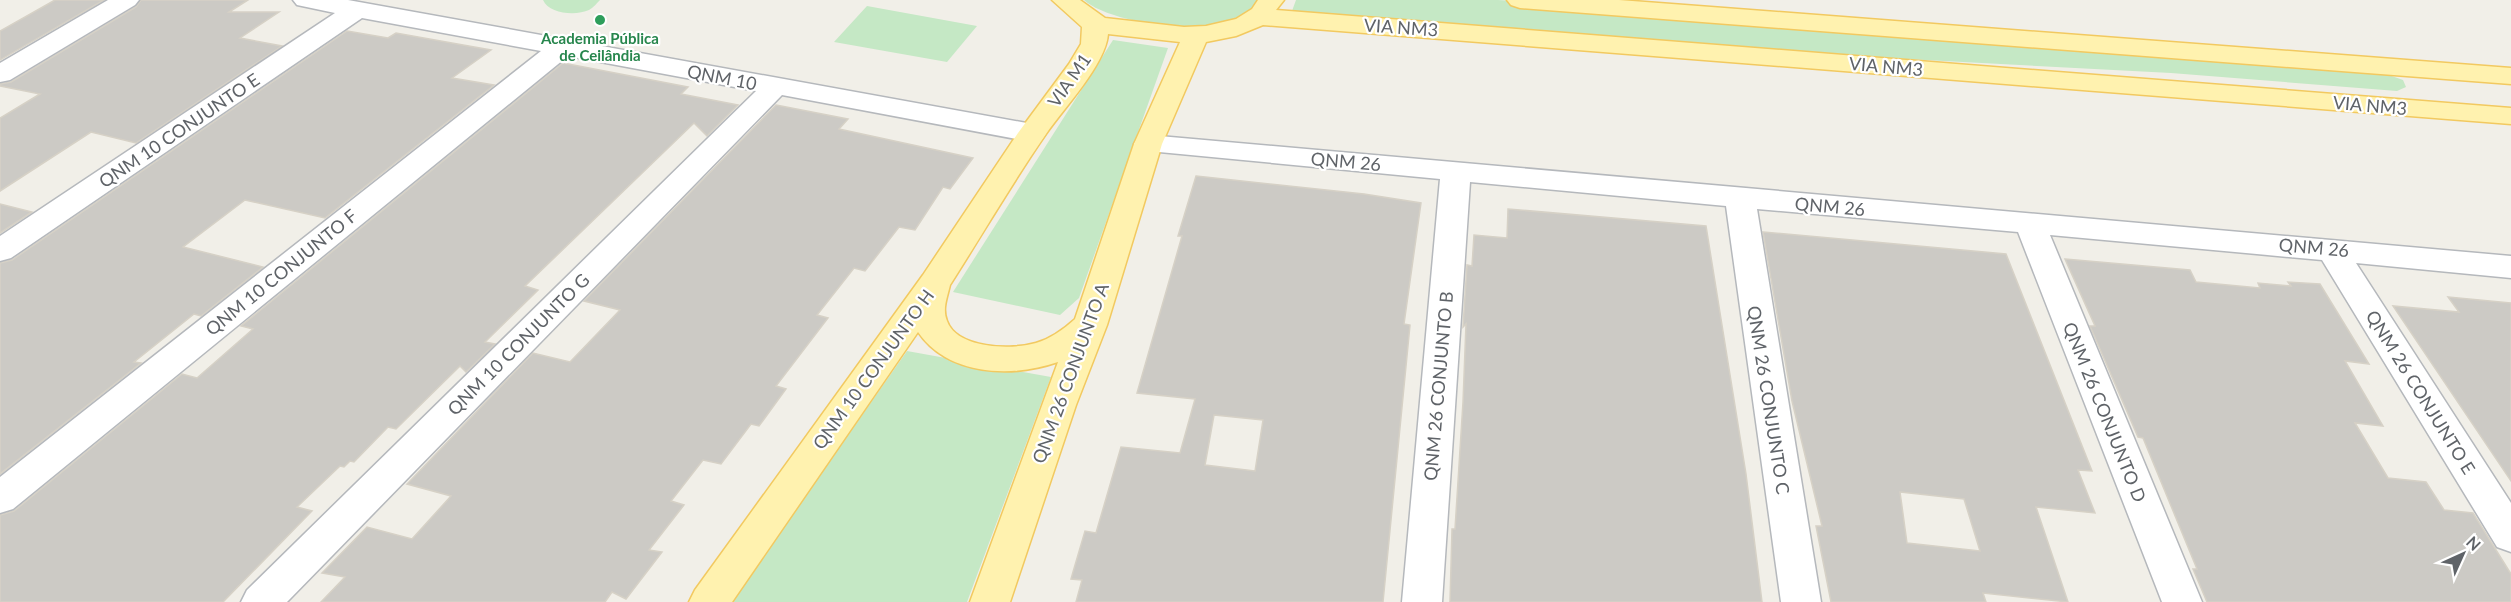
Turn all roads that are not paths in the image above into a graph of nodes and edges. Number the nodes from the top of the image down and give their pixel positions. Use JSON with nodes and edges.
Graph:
{"nodes":[{"id":1,"x":126,"y":0,"type":"edge"},
{"id":2,"x":306,"y":0,"type":"edge"},
{"id":3,"x":1065,"y":0,"type":"edge"},
{"id":4,"x":1520,"y":0,"type":"edge"},
{"id":5,"x":1266,"y":9,"type":"edge"},
{"id":6,"x":357,"y":10,"type":"junction"},
{"id":7,"x":1095,"y":23,"type":"junction"},
{"id":8,"x":1195,"y":37,"type":"junction"},
{"id":9,"x":563,"y":47,"type":"junction"},
{"id":10,"x":2386,"y":66,"type":"junction"},
{"id":11,"x":0,"y":74,"type":"edge"},
{"id":12,"x":2502,"y":75,"type":"edge"},
{"id":13,"x":775,"y":87,"type":"junction"},
{"id":14,"x":2414,"y":108,"type":"junction"},
{"id":15,"x":2511,"y":108,"type":"edge"},
{"id":16,"x":2511,"y":116,"type":"edge"},
{"id":17,"x":1032,"y":133,"type":"junction"},
{"id":18,"x":1148,"y":144,"type":"junction"},
{"id":19,"x":1456,"y":171,"type":"junction"},
{"id":20,"x":1740,"y":198,"type":"junction"},
{"id":21,"x":2029,"y":222,"type":"junction"},
{"id":22,"x":2331,"y":249,"type":"junction"},
{"id":23,"x":0,"y":251,"type":"edge"},
{"id":24,"x":2511,"y":267,"type":"edge"},
{"id":25,"x":935,"y":282,"type":"junction"},
{"id":26,"x":1090,"y":325,"type":"junction"},
{"id":27,"x":0,"y":498,"type":"edge"},
{"id":28,"x":2511,"y":536,"type":"edge"},
{"id":29,"x":261,"y":602,"type":"edge"},
{"id":30,"x":709,"y":602,"type":"edge"},
{"id":31,"x":990,"y":602,"type":"edge"},
{"id":32,"x":1422,"y":602,"type":"edge"},
{"id":33,"x":1801,"y":602,"type":"edge"},
{"id":34,"x":2182,"y":602,"type":"edge"}],
"edges":[{"from":1,"to":11,"type":"street"},
{"from":2,"to":6,"type":"street","name":"QNM 10"},
{"from":3,"to":7,"type":"main road"},
{"from":4,"to":10,"type":"main road","name":"VIA NM3"},
{"from":5,"to":8,"type":"main road"},
{"from":5,"to":14,"type":"main road","name":"VIA NM3"},
{"from":6,"to":9,"type":"street","name":"QNM 10"},
{"from":6,"to":23,"type":"street","name":"QNM 10 CONJUNTO E"},
{"from":7,"to":8,"type":"main road"},
{"from":7,"to":17,"type":"main road","name":"VIA M1"},
{"from":8,"to":18,"type":"main road"},
{"from":9,"to":13,"type":"street","name":"QNM 10"},
{"from":9,"to":27,"type":"street","name":"QNM 10 CONJUNTO F"},
{"from":10,"to":12,"type":"main road","name":"VIA NM3"},
{"from":10,"to":14,"type":"main road"},
{"from":12,"to":15,"type":"main road"},
{"from":13,"to":17,"type":"street","name":"QNM 10"},
{"from":13,"to":29,"type":"street","name":"QNM 10 CONJUNTO G"},
{"from":14,"to":16,"type":"main road","name":"VIA NM3"},
{"from":17,"to":25,"type":"main road","name":"QNM 10 CONJUNTO H"},
{"from":18,"to":19,"type":"street","name":"QNM 26"},
{"from":18,"to":26,"type":"main road","name":"QNM 26 CONJUNTO A"},
{"from":19,"to":20,"type":"street","name":"QNM 26"},
{"from":19,"to":32,"type":"street","name":"QNM 26 CONJUNTO B"},
{"from":20,"to":21,"type":"street","name":"QNM 26"},
{"from":20,"to":33,"type":"street","name":"QNM 26 CONJUNTO C"},
{"from":21,"to":22,"type":"street","name":"QNM 26"},
{"from":21,"to":34,"type":"street","name":"QNM 26 CONJUNTO D"},
{"from":22,"to":24,"type":"street","name":"QNM 26"},
{"from":22,"to":28,"type":"street","name":"QNM 26 CONJUNTO E"},
{"from":25,"to":26,"type":"main road"},
{"from":25,"to":30,"type":"main road","name":"QNM 10 CONJUNTO H"},
{"from":26,"to":31,"type":"main road","name":"QNM 26 CONJUNTO A"}]}
